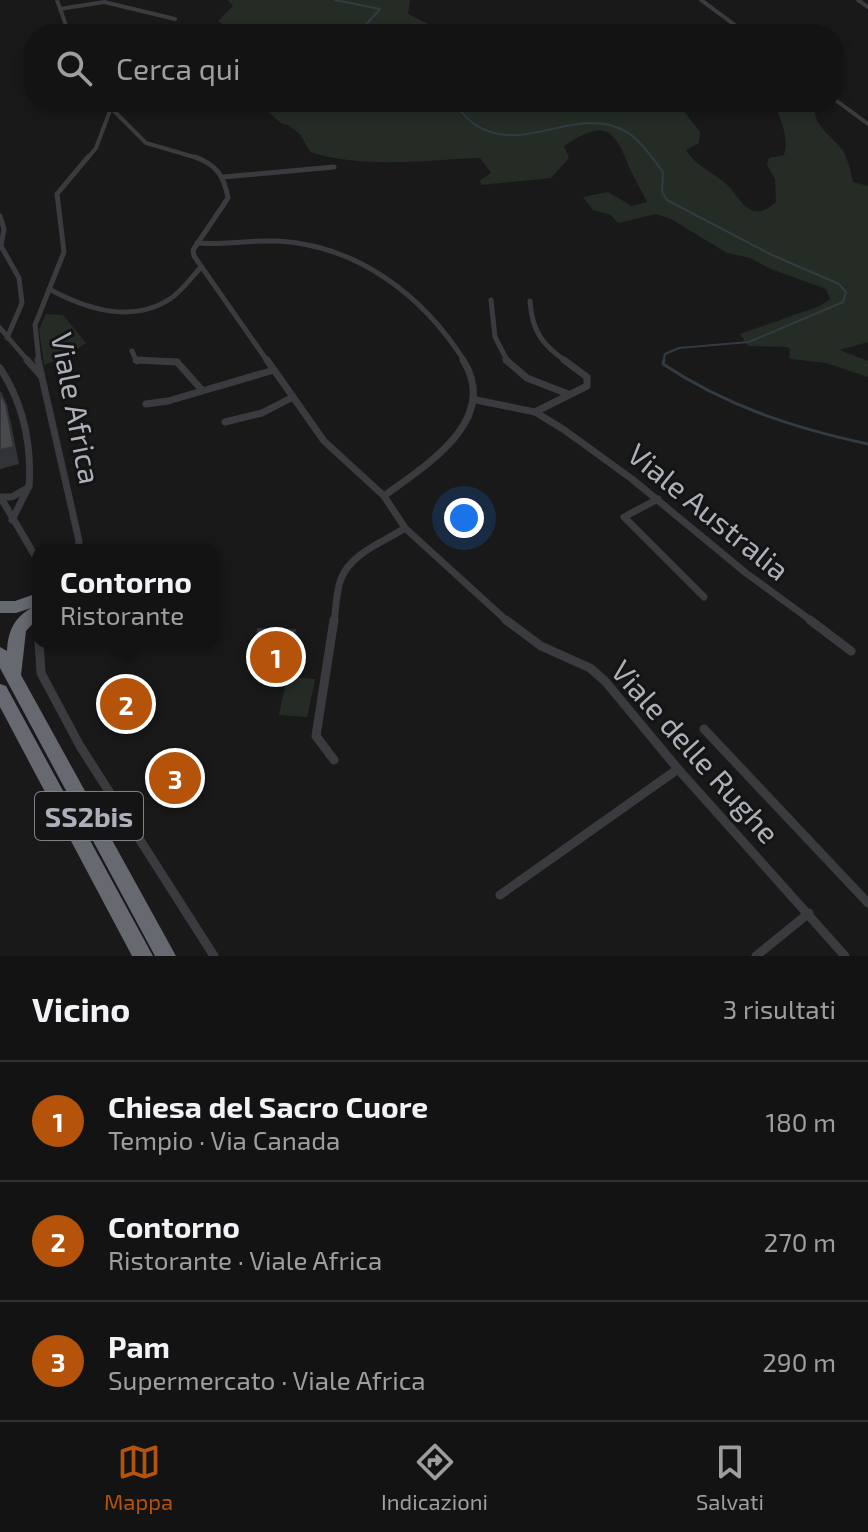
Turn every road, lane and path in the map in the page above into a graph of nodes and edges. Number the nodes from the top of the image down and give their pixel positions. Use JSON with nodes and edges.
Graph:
{"nodes":[{"id":1,"x":57,"y":0,"type":"edge"},
{"id":2,"x":701,"y":0,"type":"edge"},
{"id":3,"x":858,"y":0,"type":"edge"},
{"id":4,"x":868,"y":7,"type":"edge"},
{"id":5,"x":60,"y":9,"type":"junction"},
{"id":6,"x":175,"y":19,"type":"dead end"},
{"id":7,"x":65,"y":24,"type":"edge"},
{"id":8,"x":733,"y":24,"type":"edge"},
{"id":9,"x":844,"y":106,"type":"edge"},
{"id":10,"x":108,"y":112,"type":"edge"},
{"id":11,"x":120,"y":112,"type":"edge"},
{"id":12,"x":868,"y":124,"type":"edge"},
{"id":13,"x":334,"y":167,"type":"dead end"},
{"id":14,"x":223,"y":177,"type":"junction"},
{"id":15,"x":0,"y":216,"type":"edge"},
{"id":16,"x":1,"y":235,"type":"edge"},
{"id":17,"x":197,"y":243,"type":"junction"},
{"id":18,"x":201,"y":267,"type":"junction"},
{"id":19,"x":49,"y":289,"type":"junction"},
{"id":20,"x":491,"y":300,"type":"dead end"},
{"id":21,"x":530,"y":301,"type":"dead end"},
{"id":22,"x":0,"y":328,"type":"edge"},
{"id":23,"x":7,"y":338,"type":"junction"},
{"id":24,"x":132,"y":351,"type":"dead end"},
{"id":25,"x":0,"y":368,"type":"edge"},
{"id":26,"x":274,"y":370,"type":"junction"},
{"id":27,"x":41,"y":376,"type":"junction"},
{"id":28,"x":201,"y":389,"type":"junction"},
{"id":29,"x":568,"y":394,"type":"junction"},
{"id":30,"x":293,"y":397,"type":"junction"},
{"id":31,"x":476,"y":400,"type":"junction"},
{"id":32,"x":146,"y":404,"type":"dead end"},
{"id":33,"x":535,"y":412,"type":"junction"},
{"id":34,"x":225,"y":422,"type":"dead end"},
{"id":35,"x":29,"y":487,"type":"junction"},
{"id":36,"x":384,"y":496,"type":"junction"},
{"id":37,"x":0,"y":497,"type":"edge"},
{"id":38,"x":658,"y":499,"type":"junction"},
{"id":39,"x":12,"y":520,"type":"junction"},
{"id":40,"x":405,"y":528,"type":"junction"},
{"id":41,"x":77,"y":544,"type":"edge"},
{"id":42,"x":32,"y":552,"type":"edge"},
{"id":43,"x":704,"y":597,"type":"dead end"},
{"id":44,"x":32,"y":601,"type":"edge"},
{"id":45,"x":0,"y":607,"type":"edge"},
{"id":46,"x":32,"y":614,"type":"edge"},
{"id":47,"x":39,"y":648,"type":"edge"},
{"id":48,"x":851,"y":651,"type":"dead end"},
{"id":49,"x":0,"y":653,"type":"edge"},
{"id":50,"x":12,"y":676,"type":"junction"},
{"id":51,"x":0,"y":691,"type":"edge"},
{"id":52,"x":704,"y":729,"type":"dead end"},
{"id":53,"x":334,"y":760,"type":"dead end"},
{"id":54,"x":678,"y":769,"type":"junction"},
{"id":55,"x":500,"y":895,"type":"dead end"},
{"id":56,"x":868,"y":903,"type":"edge"},
{"id":57,"x":809,"y":913,"type":"junction"},
{"id":58,"x":143,"y":956,"type":"edge"},
{"id":59,"x":166,"y":956,"type":"edge"},
{"id":60,"x":214,"y":956,"type":"edge"},
{"id":61,"x":756,"y":956,"type":"edge"},
{"id":62,"x":845,"y":956,"type":"edge"}],
"edges":[{"from":1,"to":5,"type":"street"},
{"from":2,"to":8,"type":"street"},
{"from":3,"to":4,"type":"street"},
{"from":5,"to":6,"type":"street"},
{"from":5,"to":7,"type":"street"},
{"from":9,"to":12,"type":"street"},
{"from":10,"to":19,"type":"street","name":"Viale Africa"},
{"from":11,"to":14,"type":"street"},
{"from":13,"to":14,"type":"street"},
{"from":14,"to":17,"type":"street"},
{"from":15,"to":16,"type":"street"},
{"from":16,"to":23,"type":"street"},
{"from":17,"to":18,"type":"street","name":"Viale delle Rughe"},
{"from":17,"to":31,"type":"street"},
{"from":18,"to":19,"type":"street"},
{"from":18,"to":26,"type":"street","name":"Viale delle Rughe"},
{"from":19,"to":27,"type":"street","name":"Viale Africa"},
{"from":20,"to":29,"type":"street"},
{"from":21,"to":29,"type":"street"},
{"from":22,"to":23,"type":"street"},
{"from":23,"to":27,"type":"street"},
{"from":24,"to":28,"type":"street"},
{"from":25,"to":35,"type":"street","name":"Viale Africa"},
{"from":26,"to":28,"type":"street"},
{"from":26,"to":30,"type":"street","name":"Viale delle Rughe"},
{"from":27,"to":41,"type":"street","name":"Viale Africa"},
{"from":28,"to":32,"type":"street"},
{"from":29,"to":33,"type":"street"},
{"from":30,"to":34,"type":"street"},
{"from":30,"to":36,"type":"street","name":"Viale delle Rughe"},
{"from":31,"to":33,"type":"street","name":"Viale Australia"},
{"from":31,"to":36,"type":"street"},
{"from":33,"to":38,"type":"street","name":"Viale Australia"},
{"from":35,"to":37,"type":"street","name":"Viale Africa"},
{"from":35,"to":39,"type":"street"},
{"from":36,"to":40,"type":"street","name":"Viale delle Rughe"},
{"from":37,"to":39,"type":"street"},
{"from":38,"to":43,"type":"street"},
{"from":38,"to":48,"type":"street","name":"Viale Australia"},
{"from":39,"to":42,"type":"street"},
{"from":40,"to":53,"type":"street"},
{"from":40,"to":54,"type":"street","name":"Viale delle Rughe"},
{"from":44,"to":45,"type":"highway"},
{"from":46,"to":50,"type":"highway"},
{"from":47,"to":60,"type":"street"},
{"from":49,"to":50,"type":"highway"},
{"from":50,"to":59,"type":"highway","number":"SS2bis"},
{"from":51,"to":58,"type":"highway","number":"SS2bis"},
{"from":52,"to":56,"type":"street","name":"Viale delle Rughe"},
{"from":54,"to":55,"type":"street"},
{"from":54,"to":57,"type":"street","name":"Viale delle Rughe"},
{"from":57,"to":61,"type":"street"},
{"from":57,"to":62,"type":"street","name":"Viale delle Rughe"}]}
